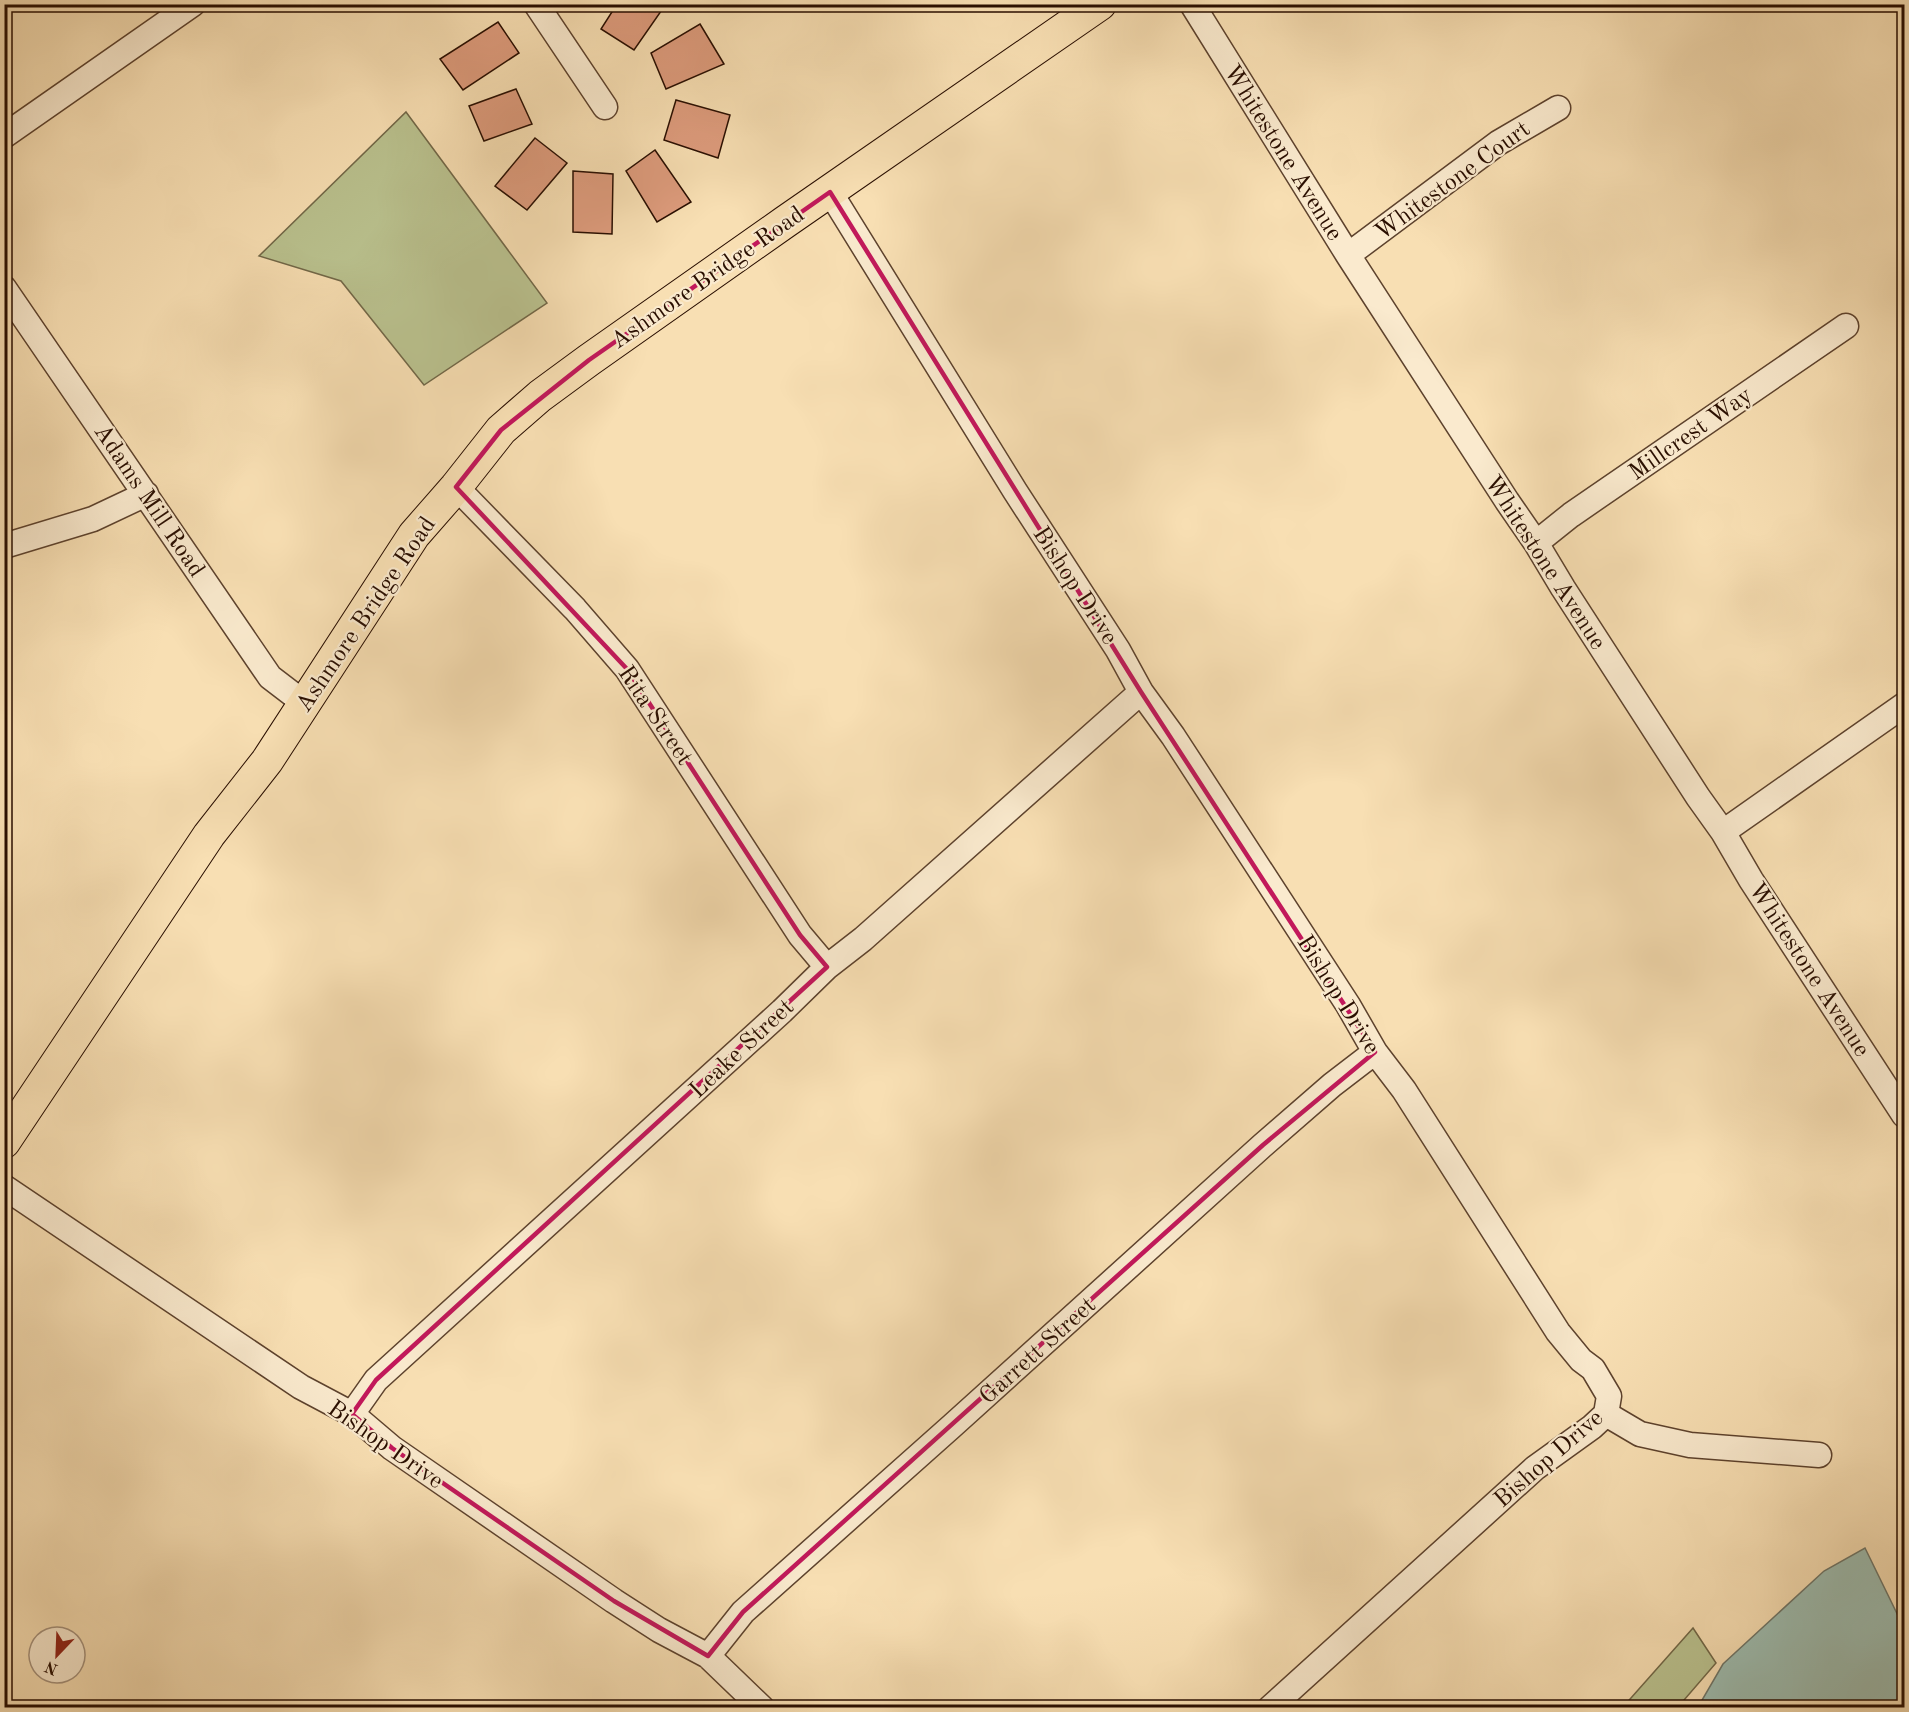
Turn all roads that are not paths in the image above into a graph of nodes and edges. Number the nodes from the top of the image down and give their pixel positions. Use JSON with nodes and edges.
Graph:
{"nodes":[{"id":1,"x":193,"y":4,"type":"edge"},
{"id":2,"x":536,"y":4,"type":"edge"},
{"id":3,"x":1100,"y":4,"type":"edge"},
{"id":4,"x":1192,"y":4,"type":"edge"},
{"id":5,"x":605,"y":107,"type":"dead end"},
{"id":6,"x":1558,"y":108,"type":"dead end"},
{"id":7,"x":4,"y":136,"type":"edge"},
{"id":8,"x":830,"y":192,"type":"junction"},
{"id":9,"x":1348,"y":255,"type":"junction"},
{"id":10,"x":4,"y":288,"type":"edge"},
{"id":11,"x":1846,"y":326,"type":"dead end"},
{"id":12,"x":456,"y":487,"type":"junction"},
{"id":13,"x":146,"y":494,"type":"junction"},
{"id":14,"x":1536,"y":543,"type":"junction"},
{"id":15,"x":4,"y":546,"type":"edge"},
{"id":16,"x":1141,"y":692,"type":"junction"},
{"id":17,"x":304,"y":703,"type":"junction"},
{"id":18,"x":1905,"y":705,"type":"edge"},
{"id":19,"x":1723,"y":832,"type":"junction"},
{"id":20,"x":827,"y":967,"type":"junction"},
{"id":21,"x":1375,"y":1052,"type":"junction"},
{"id":22,"x":1905,"y":1115,"type":"edge"},
{"id":23,"x":4,"y":1142,"type":"edge"},
{"id":24,"x":4,"y":1187,"type":"edge"},
{"id":25,"x":352,"y":1414,"type":"junction"},
{"id":26,"x":1606,"y":1414,"type":"junction"},
{"id":27,"x":1819,"y":1455,"type":"dead end"},
{"id":28,"x":708,"y":1656,"type":"junction"},
{"id":29,"x":762,"y":1707,"type":"edge"},
{"id":30,"x":1270,"y":1707,"type":"edge"}],
"edges":[{"from":1,"to":7,"type":"street"},
{"from":2,"to":5,"type":"street"},
{"from":3,"to":8,"type":"main road","name":"Ashmore Bridge Road"},
{"from":4,"to":9,"type":"street","name":"Whitestone Avenue"},
{"from":6,"to":9,"type":"street","name":"Whitestone Court"},
{"from":8,"to":12,"type":"main road","name":"Ashmore Bridge Road"},
{"from":8,"to":16,"type":"street","name":"Bishop Drive"},
{"from":9,"to":14,"type":"street","name":"Whitestone Avenue"},
{"from":10,"to":13,"type":"street","name":"Adams Mill Road"},
{"from":11,"to":14,"type":"street","name":"Millcrest Way"},
{"from":12,"to":17,"type":"main road","name":"Ashmore Bridge Road"},
{"from":12,"to":20,"type":"street","name":"Rita Street"},
{"from":13,"to":15,"type":"street"},
{"from":13,"to":17,"type":"street","name":"Adams Mill Road"},
{"from":14,"to":19,"type":"street","name":"Whitestone Avenue"},
{"from":16,"to":20,"type":"street","name":"Leake Street"},
{"from":16,"to":21,"type":"street","name":"Bishop Drive"},
{"from":17,"to":23,"type":"main road","name":"Ashmore Bridge Road"},
{"from":18,"to":19,"type":"street"},
{"from":19,"to":22,"type":"street","name":"Whitestone Avenue"},
{"from":20,"to":25,"type":"street","name":"Leake Street"},
{"from":21,"to":26,"type":"street","name":"Bishop Drive"},
{"from":21,"to":28,"type":"street","name":"Garrett Street"},
{"from":24,"to":25,"type":"street","name":"Bishop Drive"},
{"from":25,"to":28,"type":"street","name":"Bishop Drive"},
{"from":26,"to":27,"type":"street"},
{"from":26,"to":30,"type":"street","name":"Bishop Drive"},
{"from":28,"to":29,"type":"street","name":"Bishop Drive"}]}
